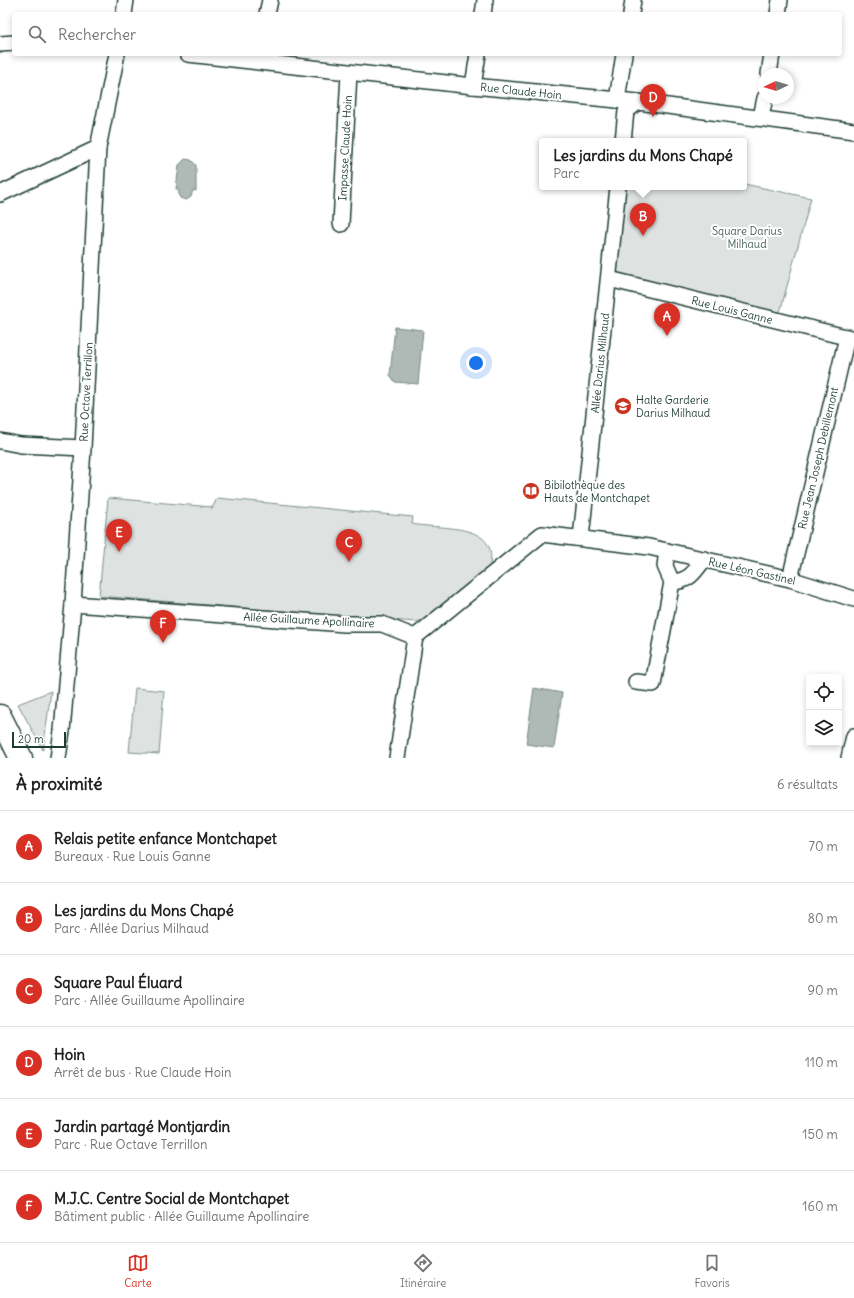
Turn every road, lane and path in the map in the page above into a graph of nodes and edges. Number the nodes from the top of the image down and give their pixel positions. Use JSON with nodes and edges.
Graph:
{"nodes":[{"id":1,"x":126,"y":0,"type":"edge"},
{"id":2,"x":270,"y":0,"type":"edge"},
{"id":3,"x":485,"y":0,"type":"edge"},
{"id":4,"x":633,"y":0,"type":"edge"},
{"id":5,"x":780,"y":0,"type":"edge"},
{"id":6,"x":124,"y":12,"type":"edge"},
{"id":7,"x":267,"y":12,"type":"edge"},
{"id":8,"x":483,"y":12,"type":"edge"},
{"id":9,"x":630,"y":12,"type":"edge"},
{"id":10,"x":778,"y":12,"type":"edge"},
{"id":11,"x":12,"y":43,"type":"edge"},
{"id":12,"x":0,"y":44,"type":"edge"},
{"id":13,"x":117,"y":56,"type":"edge"},
{"id":14,"x":223,"y":56,"type":"edge"},
{"id":15,"x":478,"y":56,"type":"edge"},
{"id":16,"x":624,"y":56,"type":"edge"},
{"id":17,"x":772,"y":56,"type":"edge"},
{"id":18,"x":258,"y":58,"type":"edge"},
{"id":19,"x":770,"y":68,"type":"edge"},
{"id":20,"x":349,"y":73,"type":"junction"},
{"id":21,"x":473,"y":86,"type":"junction"},
{"id":22,"x":617,"y":100,"type":"junction"},
{"id":23,"x":638,"y":102,"type":"junction"},
{"id":24,"x":764,"y":104,"type":"edge"},
{"id":25,"x":761,"y":117,"type":"junction"},
{"id":26,"x":854,"y":131,"type":"edge"},
{"id":27,"x":623,"y":138,"type":"edge"},
{"id":28,"x":98,"y":148,"type":"junction"},
{"id":29,"x":618,"y":190,"type":"edge"},
{"id":30,"x":0,"y":194,"type":"edge"},
{"id":31,"x":341,"y":224,"type":"dead end"},
{"id":32,"x":609,"y":279,"type":"junction"},
{"id":33,"x":850,"y":338,"type":"edge"},
{"id":34,"x":0,"y":441,"type":"edge"},
{"id":35,"x":83,"y":448,"type":"junction"},
{"id":36,"x":581,"y":538,"type":"junction"},
{"id":37,"x":667,"y":551,"type":"junction"},
{"id":38,"x":704,"y":560,"type":"junction"},
{"id":39,"x":790,"y":578,"type":"junction"},
{"id":40,"x":672,"y":582,"type":"junction"},
{"id":41,"x":854,"y":599,"type":"edge"},
{"id":42,"x":73,"y":604,"type":"junction"},
{"id":43,"x":416,"y":637,"type":"junction"},
{"id":44,"x":636,"y":682,"type":"dead end"},
{"id":45,"x":0,"y":716,"type":"edge"},
{"id":46,"x":62,"y":731,"type":"junction"},
{"id":47,"x":854,"y":736,"type":"edge"},
{"id":48,"x":21,"y":758,"type":"edge"},
{"id":49,"x":49,"y":758,"type":"edge"},
{"id":50,"x":58,"y":758,"type":"edge"},
{"id":51,"x":397,"y":758,"type":"edge"},
{"id":52,"x":849,"y":758,"type":"edge"}],
"edges":[{"from":1,"to":6,"type":"street"},
{"from":2,"to":7,"type":"street"},
{"from":3,"to":8,"type":"street"},
{"from":4,"to":9,"type":"street"},
{"from":5,"to":10,"type":"street"},
{"from":11,"to":12,"type":"street"},
{"from":13,"to":28,"type":"street","name":"Rue Octave Terrillon"},
{"from":14,"to":18,"type":"street","name":"Rue Claude Hoin"},
{"from":15,"to":21,"type":"street"},
{"from":16,"to":22,"type":"street"},
{"from":17,"to":19,"type":"street"},
{"from":18,"to":20,"type":"street","name":"Rue Claude Hoin"},
{"from":20,"to":21,"type":"street","name":"Rue Claude Hoin"},
{"from":20,"to":31,"type":"street","name":"Impasse Claude Hoin"},
{"from":21,"to":22,"type":"street","name":"Rue Claude Hoin"},
{"from":22,"to":23,"type":"street","name":"Rue Claude Hoin"},
{"from":23,"to":25,"type":"street","name":"Rue Claude Hoin"},
{"from":23,"to":27,"type":"street"},
{"from":24,"to":25,"type":"street"},
{"from":25,"to":26,"type":"street","name":"Rue Claude Hoin"},
{"from":28,"to":30,"type":"street"},
{"from":28,"to":35,"type":"street","name":"Rue Octave Terrillon"},
{"from":29,"to":32,"type":"street","name":"Allée Darius Milhaud"},
{"from":32,"to":33,"type":"street","name":"Rue Louis Ganne"},
{"from":32,"to":36,"type":"street","name":"Allée Darius Milhaud"},
{"from":33,"to":39,"type":"street","name":"Rue Jean Joseph Debillemont"},
{"from":34,"to":35,"type":"street"},
{"from":35,"to":42,"type":"street","name":"Rue Octave Terrillon"},
{"from":36,"to":37,"type":"street","name":"Rue Léon Gastinel"},
{"from":36,"to":43,"type":"street"},
{"from":37,"to":38,"type":"street","name":"Rue Léon Gastinel"},
{"from":37,"to":40,"type":"street"},
{"from":38,"to":39,"type":"street","name":"Rue Léon Gastinel"},
{"from":38,"to":40,"type":"street"},
{"from":39,"to":41,"type":"street","name":"Rue Léon Gastinel"},
{"from":40,"to":44,"type":"street"},
{"from":42,"to":43,"type":"street","name":"Allée Guillaume Apollinaire"},
{"from":42,"to":46,"type":"street","name":"Rue Octave Terrillon"},
{"from":43,"to":51,"type":"street"},
{"from":45,"to":48,"type":"main road"},
{"from":46,"to":49,"type":"street","name":"Rue Octave Terrillon"},
{"from":46,"to":50,"type":"street","name":"Rue Octave Terrillon"},
{"from":47,"to":52,"type":"street"}]}
